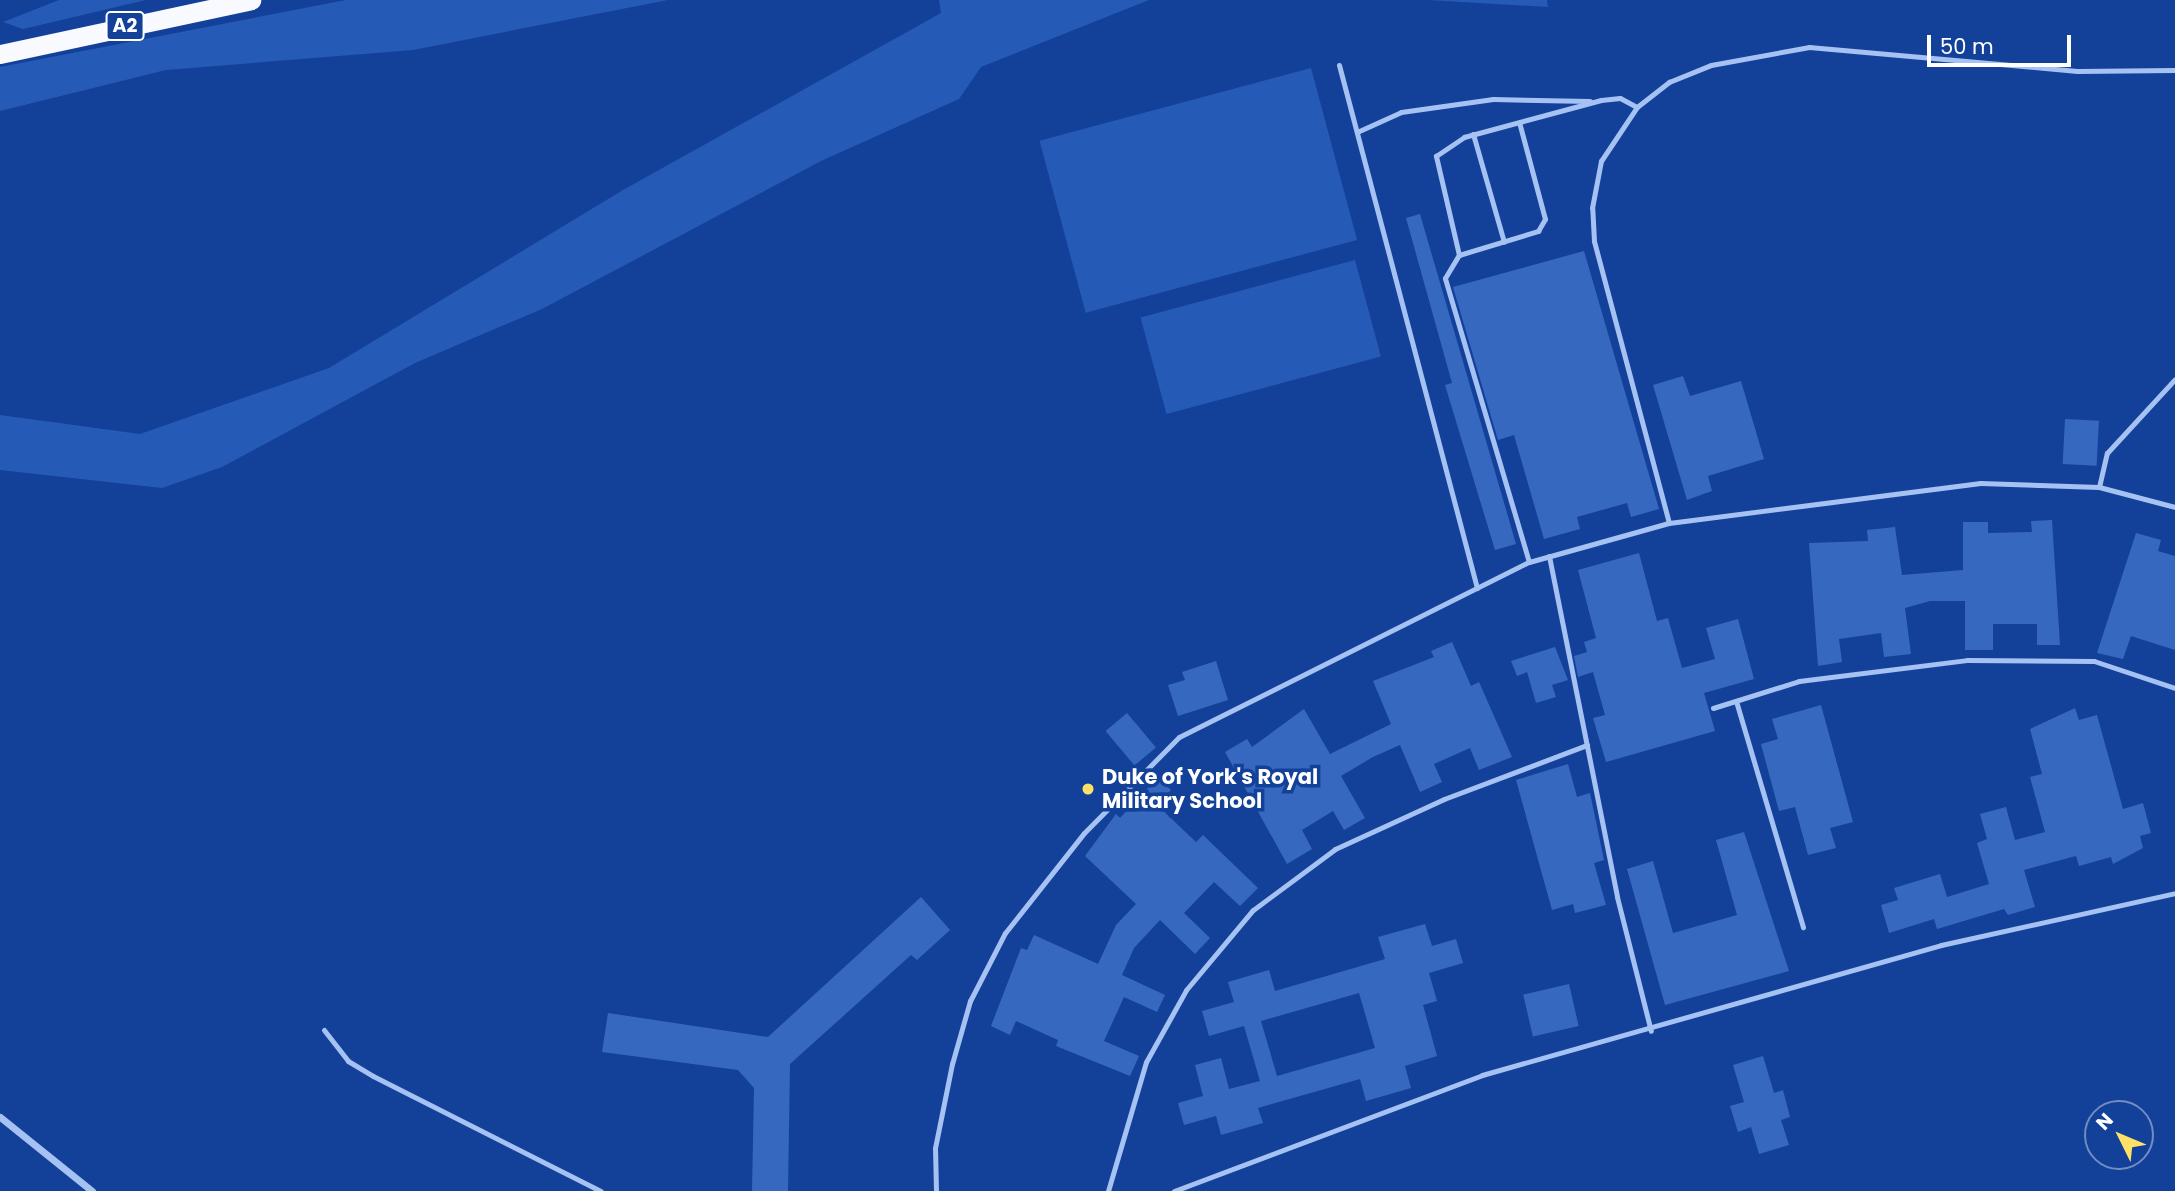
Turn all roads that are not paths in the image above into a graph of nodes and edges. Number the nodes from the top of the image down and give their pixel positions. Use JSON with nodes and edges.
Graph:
{"nodes":[{"id":1,"x":251,"y":0,"type":"edge"},
{"id":2,"x":0,"y":54,"type":"edge"},
{"id":3,"x":1339,"y":65,"type":"dead end"},
{"id":4,"x":2175,"y":70,"type":"edge"},
{"id":5,"x":1595,"y":102,"type":"junction"},
{"id":6,"x":1637,"y":107,"type":"junction"},
{"id":7,"x":1519,"y":122,"type":"junction"},
{"id":8,"x":1357,"y":132,"type":"junction"},
{"id":9,"x":1473,"y":134,"type":"junction"},
{"id":10,"x":1504,"y":242,"type":"junction"},
{"id":11,"x":1458,"y":255,"type":"junction"},
{"id":12,"x":2175,"y":379,"type":"edge"},
{"id":13,"x":2099,"y":487,"type":"junction"},
{"id":14,"x":2175,"y":507,"type":"edge"},
{"id":15,"x":1669,"y":523,"type":"junction"},
{"id":16,"x":1549,"y":556,"type":"junction"},
{"id":17,"x":1529,"y":562,"type":"junction"},
{"id":18,"x":1477,"y":588,"type":"junction"},
{"id":19,"x":2175,"y":688,"type":"edge"},
{"id":20,"x":1736,"y":701,"type":"junction"},
{"id":21,"x":1713,"y":708,"type":"dead end"},
{"id":22,"x":1587,"y":745,"type":"junction"},
{"id":23,"x":2175,"y":893,"type":"edge"},
{"id":24,"x":1803,"y":926,"type":"dead end"},
{"id":25,"x":324,"y":1030,"type":"dead end"},
{"id":26,"x":1651,"y":1031,"type":"junction"},
{"id":27,"x":0,"y":1117,"type":"edge"},
{"id":28,"x":92,"y":1191,"type":"edge"},
{"id":29,"x":601,"y":1191,"type":"edge"},
{"id":30,"x":936,"y":1191,"type":"edge"},
{"id":31,"x":1108,"y":1191,"type":"edge"},
{"id":32,"x":1174,"y":1191,"type":"edge"}],
"edges":[{"from":1,"to":2,"type":"highway","number":"A2"},
{"from":3,"to":8,"type":"lane"},
{"from":4,"to":6,"type":"lane"},
{"from":5,"to":6,"type":"lane"},
{"from":5,"to":7,"type":"lane"},
{"from":5,"to":8,"type":"lane"},
{"from":6,"to":15,"type":"lane"},
{"from":7,"to":9,"type":"lane"},
{"from":7,"to":10,"type":"lane"},
{"from":8,"to":18,"type":"lane"},
{"from":9,"to":10,"type":"lane"},
{"from":9,"to":11,"type":"lane"},
{"from":10,"to":11,"type":"lane"},
{"from":11,"to":17,"type":"lane"},
{"from":12,"to":13,"type":"lane"},
{"from":13,"to":14,"type":"lane"},
{"from":13,"to":15,"type":"lane"},
{"from":15,"to":16,"type":"lane"},
{"from":16,"to":17,"type":"lane"},
{"from":16,"to":22,"type":"lane"},
{"from":17,"to":18,"type":"lane"},
{"from":18,"to":30,"type":"lane"},
{"from":19,"to":20,"type":"lane"},
{"from":20,"to":21,"type":"lane"},
{"from":20,"to":24,"type":"lane"},
{"from":22,"to":26,"type":"lane"},
{"from":22,"to":31,"type":"lane"},
{"from":23,"to":26,"type":"lane"},
{"from":25,"to":29,"type":"lane"},
{"from":26,"to":32,"type":"lane"},
{"from":27,"to":28,"type":"street"}]}
